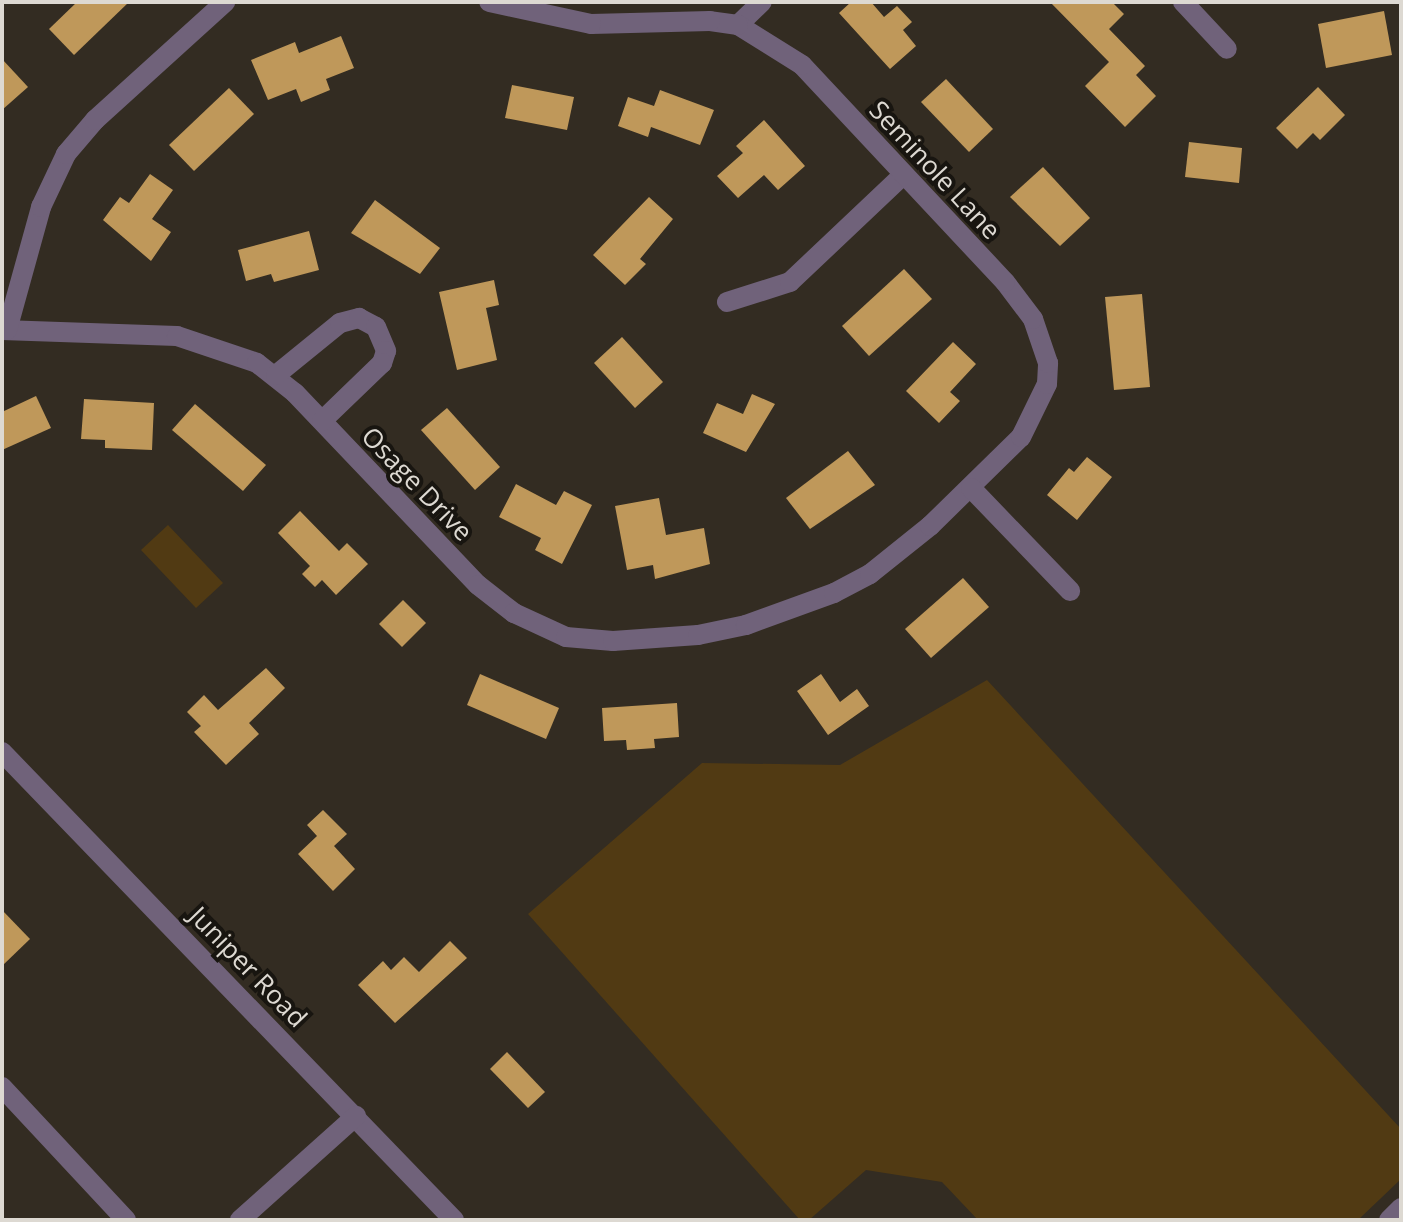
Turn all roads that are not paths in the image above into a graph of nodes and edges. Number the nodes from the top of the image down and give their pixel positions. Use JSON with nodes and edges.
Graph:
{"nodes":[{"id":1,"x":225,"y":2,"type":"edge"},
{"id":2,"x":489,"y":2,"type":"edge"},
{"id":3,"x":762,"y":2,"type":"edge"},
{"id":4,"x":1183,"y":2,"type":"edge"},
{"id":5,"x":738,"y":25,"type":"junction"},
{"id":6,"x":1227,"y":49,"type":"dead end"},
{"id":7,"x":903,"y":175,"type":"junction"},
{"id":8,"x":727,"y":302,"type":"dead end"},
{"id":9,"x":4,"y":330,"type":"edge"},
{"id":10,"x":276,"y":375,"type":"junction"},
{"id":11,"x":1047,"y":384,"type":"joint"},
{"id":12,"x":322,"y":421,"type":"junction"},
{"id":13,"x":971,"y":488,"type":"junction"},
{"id":14,"x":1070,"y":591,"type":"dead end"},
{"id":15,"x":2,"y":752,"type":"edge"},
{"id":16,"x":2,"y":1087,"type":"edge"},
{"id":17,"x":356,"y":1116,"type":"junction"},
{"id":18,"x":1401,"y":1208,"type":"edge"},
{"id":19,"x":126,"y":1220,"type":"edge"},
{"id":20,"x":240,"y":1220,"type":"edge"},
{"id":21,"x":454,"y":1220,"type":"edge"},
{"id":22,"x":1389,"y":1220,"type":"edge"}],
"edges":[{"from":1,"to":9,"type":"street"},
{"from":2,"to":5,"type":"street"},
{"from":3,"to":5,"type":"street"},
{"from":4,"to":6,"type":"street"},
{"from":5,"to":7,"type":"street","name":"Seminole Lane"},
{"from":7,"to":8,"type":"street"},
{"from":7,"to":11,"type":"street","name":"Seminole Lane"},
{"from":9,"to":10,"type":"street","name":"Osage Drive"},
{"from":10,"to":12,"type":"street","name":"Osage Drive"},
{"from":10,"to":12,"type":"street"},
{"from":11,"to":13,"type":"street","name":"Osage Drive"},
{"from":12,"to":13,"type":"street","name":"Osage Drive"},
{"from":13,"to":14,"type":"street"},
{"from":15,"to":17,"type":"street","name":"Juniper Road"},
{"from":16,"to":19,"type":"street"},
{"from":17,"to":20,"type":"street"},
{"from":17,"to":21,"type":"street","name":"Juniper Road"},
{"from":18,"to":22,"type":"street"}]}
